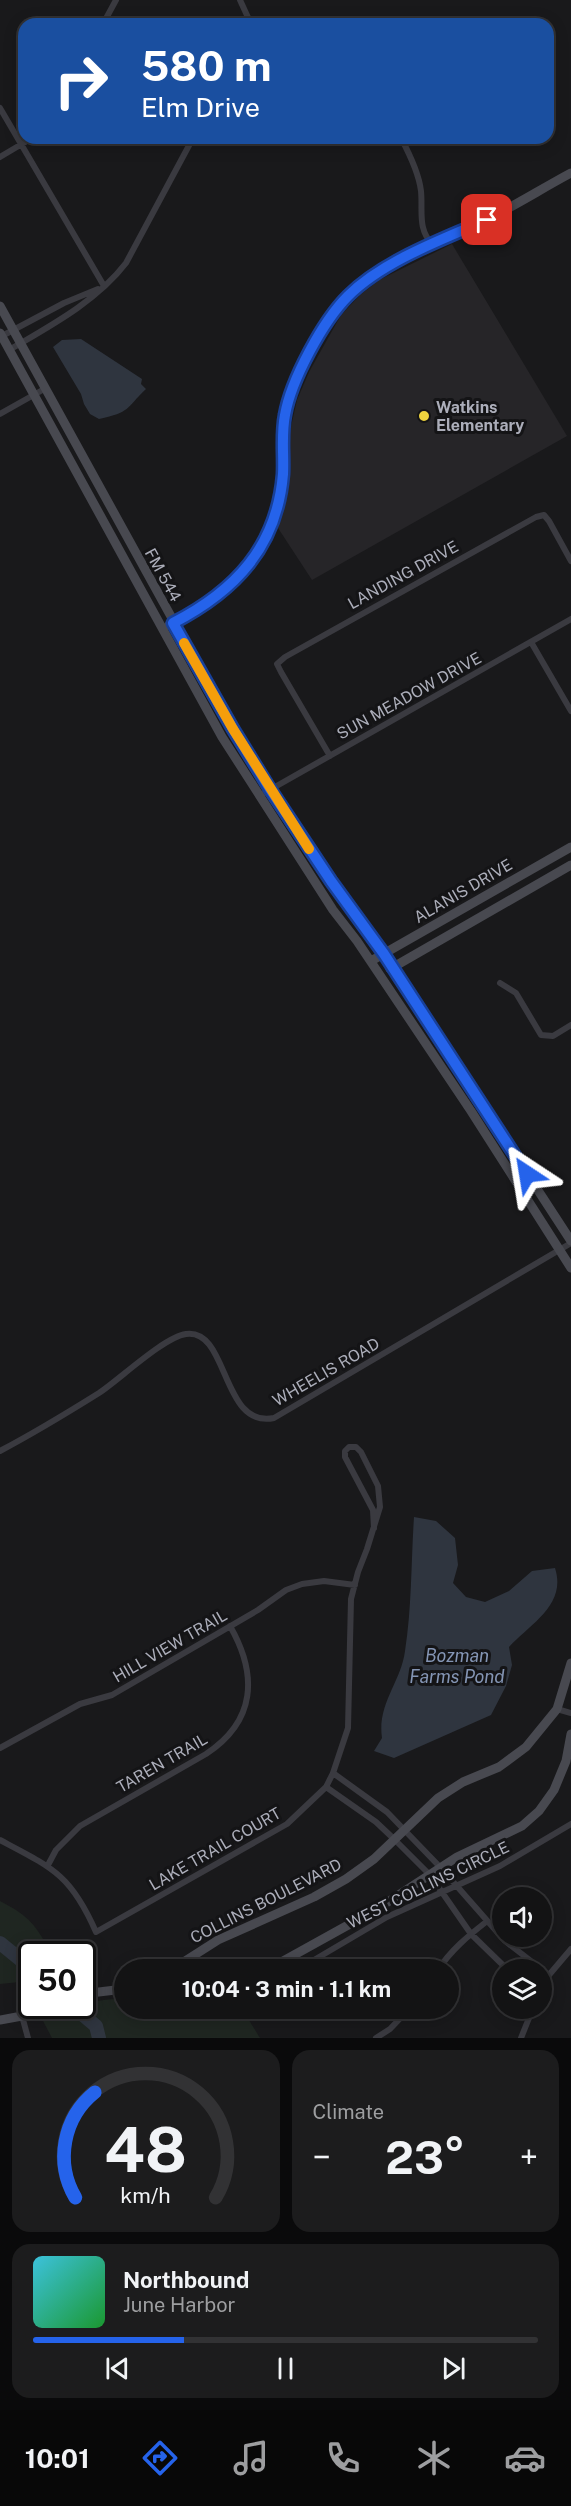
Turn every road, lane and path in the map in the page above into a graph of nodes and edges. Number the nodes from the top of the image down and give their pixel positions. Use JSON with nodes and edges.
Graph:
{"nodes":[{"id":1,"x":116,"y":0,"type":"edge"},
{"id":2,"x":240,"y":0,"type":"edge"},
{"id":3,"x":106,"y":18,"type":"edge"},
{"id":4,"x":248,"y":18,"type":"edge"},
{"id":5,"x":0,"y":108,"type":"edge"},
{"id":6,"x":18,"y":140,"type":"edge"},
{"id":7,"x":190,"y":144,"type":"edge"},
{"id":8,"x":403,"y":144,"type":"edge"},
{"id":9,"x":21,"y":145,"type":"joint"},
{"id":10,"x":0,"y":157,"type":"edge"},
{"id":11,"x":571,"y":173,"type":"edge"},
{"id":12,"x":433,"y":245,"type":"junction"},
{"id":13,"x":104,"y":286,"type":"junction"},
{"id":14,"x":0,"y":306,"type":"edge"},
{"id":15,"x":14,"y":329,"type":"junction"},
{"id":16,"x":1,"y":335,"type":"edge"},
{"id":17,"x":22,"y":342,"type":"junction"},
{"id":18,"x":9,"y":350,"type":"junction"},
{"id":19,"x":46,"y":388,"type":"junction"},
{"id":20,"x":33,"y":395,"type":"junction"},
{"id":21,"x":0,"y":414,"type":"edge"},
{"id":22,"x":571,"y":561,"type":"edge"},
{"id":23,"x":571,"y":619,"type":"edge"},
{"id":24,"x":173,"y":623,"type":"junction"},
{"id":25,"x":161,"y":630,"type":"junction"},
{"id":26,"x":531,"y":642,"type":"junction"},
{"id":27,"x":571,"y":711,"type":"edge"},
{"id":28,"x":330,"y":756,"type":"junction"},
{"id":29,"x":270,"y":789,"type":"junction"},
{"id":30,"x":259,"y":796,"type":"junction"},
{"id":31,"x":571,"y":847,"type":"edge"},
{"id":32,"x":571,"y":865,"type":"edge"},
{"id":33,"x":384,"y":954,"type":"junction"},
{"id":34,"x":371,"y":961,"type":"junction"},
{"id":35,"x":393,"y":968,"type":"junction"},
{"id":36,"x":380,"y":975,"type":"junction"},
{"id":37,"x":500,"y":983,"type":"dead end"},
{"id":38,"x":571,"y":1025,"type":"edge"},
{"id":39,"x":571,"y":1242,"type":"edge"},
{"id":40,"x":560,"y":1249,"type":"junction"},
{"id":41,"x":571,"y":1268,"type":"edge"},
{"id":42,"x":0,"y":1451,"type":"edge"},
{"id":43,"x":374,"y":1528,"type":"junction"},
{"id":44,"x":354,"y":1585,"type":"junction"},
{"id":45,"x":230,"y":1626,"type":"junction"},
{"id":46,"x":571,"y":1663,"type":"edge"},
{"id":47,"x":557,"y":1709,"type":"junction"},
{"id":48,"x":571,"y":1713,"type":"edge"},
{"id":49,"x":571,"y":1734,"type":"edge"},
{"id":50,"x":0,"y":1748,"type":"edge"},
{"id":51,"x":333,"y":1773,"type":"junction"},
{"id":52,"x":326,"y":1786,"type":"junction"},
{"id":53,"x":571,"y":1824,"type":"edge"},
{"id":54,"x":404,"y":1829,"type":"junction"},
{"id":55,"x":394,"y":1839,"type":"junction"},
{"id":56,"x":0,"y":1840,"type":"edge"},
{"id":57,"x":48,"y":1865,"type":"junction"},
{"id":58,"x":441,"y":1868,"type":"junction"},
{"id":59,"x":430,"y":1875,"type":"junction"},
{"id":60,"x":458,"y":1887,"type":"junction"},
{"id":61,"x":441,"y":1891,"type":"junction"},
{"id":62,"x":486,"y":1922,"type":"junction"},
{"id":63,"x":471,"y":1934,"type":"junction"},
{"id":64,"x":571,"y":1949,"type":"edge"},
{"id":65,"x":189,"y":1959,"type":"edge"},
{"id":66,"x":287,"y":1959,"type":"edge"},
{"id":67,"x":316,"y":1959,"type":"edge"},
{"id":68,"x":445,"y":1959,"type":"edge"},
{"id":69,"x":497,"y":1959,"type":"edge"},
{"id":70,"x":528,"y":1959,"type":"edge"},
{"id":71,"x":552,"y":1971,"type":"edge"},
{"id":72,"x":112,"y":1991,"type":"edge"},
{"id":73,"x":96,"y":1993,"type":"edge"},
{"id":74,"x":18,"y":2017,"type":"edge"},
{"id":75,"x":23,"y":2019,"type":"edge"},
{"id":76,"x":400,"y":2019,"type":"edge"},
{"id":77,"x":529,"y":2019,"type":"edge"},
{"id":78,"x":0,"y":2020,"type":"edge"},
{"id":79,"x":28,"y":2038,"type":"edge"},
{"id":80,"x":376,"y":2038,"type":"edge"},
{"id":81,"x":521,"y":2038,"type":"edge"}],
"edges":[{"from":1,"to":3,"type":"street"},
{"from":2,"to":4,"type":"street"},
{"from":5,"to":6,"type":"street"},
{"from":7,"to":13,"type":"street"},
{"from":8,"to":12,"type":"street"},
{"from":9,"to":10,"type":"street"},
{"from":9,"to":13,"type":"street"},
{"from":11,"to":12,"type":"main road"},
{"from":12,"to":24,"type":"main road"},
{"from":13,"to":15,"type":"street"},
{"from":13,"to":17,"type":"street"},
{"from":14,"to":15,"type":"main road","name":"FM 544"},
{"from":15,"to":16,"type":"street"},
{"from":15,"to":17,"type":"main road","name":"FM 544"},
{"from":16,"to":18,"type":"main road","name":"FM 544"},
{"from":17,"to":18,"type":"street"},
{"from":17,"to":19,"type":"main road","name":"FM 544"},
{"from":18,"to":20,"type":"main road","name":"FM 544"},
{"from":19,"to":20,"type":"street"},
{"from":19,"to":24,"type":"main road","name":"FM 544"},
{"from":20,"to":21,"type":"street"},
{"from":20,"to":25,"type":"main road","name":"FM 544"},
{"from":22,"to":28,"type":"street","name":"LANDING DRIVE"},
{"from":23,"to":26,"type":"street","name":"SUN MEADOW DRIVE"},
{"from":24,"to":25,"type":"main road"},
{"from":24,"to":29,"type":"main road","name":"FM 544"},
{"from":25,"to":30,"type":"main road","name":"FM 544"},
{"from":26,"to":27,"type":"street"},
{"from":26,"to":28,"type":"street","name":"SUN MEADOW DRIVE"},
{"from":28,"to":29,"type":"street","name":"SUN MEADOW DRIVE"},
{"from":29,"to":30,"type":"street","name":"SUN MEADOW DRIVE"},
{"from":29,"to":33,"type":"main road","name":"FM 544"},
{"from":30,"to":34,"type":"main road","name":"FM 544"},
{"from":31,"to":33,"type":"main road","name":"ALANIS DRIVE"},
{"from":32,"to":35,"type":"main road","name":"ALANIS DRIVE"},
{"from":33,"to":34,"type":"main road","name":"ALANIS DRIVE"},
{"from":33,"to":35,"type":"main road","name":"FM 544"},
{"from":34,"to":36,"type":"main road","name":"FM 544"},
{"from":35,"to":36,"type":"main road","name":"ALANIS DRIVE"},
{"from":35,"to":39,"type":"main road","name":"FM 544"},
{"from":36,"to":40,"type":"main road","name":"FM 544"},
{"from":37,"to":38,"type":"street"},
{"from":39,"to":40,"type":"street","name":"WHEELIS ROAD"},
{"from":40,"to":41,"type":"main road","name":"FM 544"},
{"from":40,"to":42,"type":"street","name":"WHEELIS ROAD"},
{"from":43,"to":43,"type":"street","name":"LAKE TRAIL COURT"},
{"from":43,"to":44,"type":"street","name":"LAKE TRAIL COURT"},
{"from":44,"to":45,"type":"street","name":"HILL VIEW TRAIL"},
{"from":44,"to":51,"type":"street","name":"LAKE TRAIL COURT"},
{"from":45,"to":50,"type":"street","name":"HILL VIEW TRAIL"},
{"from":45,"to":57,"type":"street","name":"TAREN TRAIL"},
{"from":46,"to":47,"type":"main road","name":"COLLINS BOULEVARD"},
{"from":47,"to":48,"type":"street"},
{"from":47,"to":54,"type":"main road","name":"COLLINS BOULEVARD"},
{"from":49,"to":58,"type":"main road"},
{"from":51,"to":52,"type":"street","name":"LAKE TRAIL COURT"},
{"from":51,"to":54,"type":"street"},
{"from":52,"to":55,"type":"street"},
{"from":52,"to":57,"type":"street","name":"LAKE TRAIL COURT"},
{"from":53,"to":60,"type":"street","name":"WEST COLLINS CIRCLE"},
{"from":54,"to":55,"type":"main road","name":"COLLINS BOULEVARD"},
{"from":54,"to":58,"type":"street"},
{"from":55,"to":59,"type":"street"},
{"from":55,"to":65,"type":"main road","name":"COLLINS BOULEVARD"},
{"from":56,"to":57,"type":"street"},
{"from":58,"to":59,"type":"main road"},
{"from":58,"to":60,"type":"street"},
{"from":59,"to":61,"type":"street"},
{"from":59,"to":66,"type":"main road"},
{"from":60,"to":61,"type":"street","name":"WEST COLLINS CIRCLE"},
{"from":60,"to":62,"type":"street"},
{"from":61,"to":63,"type":"street"},
{"from":61,"to":67,"type":"street","name":"WEST COLLINS CIRCLE"},
{"from":62,"to":63,"type":"street"},
{"from":62,"to":70,"type":"street"},
{"from":63,"to":68,"type":"street"},
{"from":63,"to":69,"type":"street"},
{"from":64,"to":71,"type":"street"},
{"from":72,"to":73,"type":"main road"},
{"from":74,"to":78,"type":"main road"},
{"from":75,"to":79,"type":"street"},
{"from":76,"to":80,"type":"street"},
{"from":77,"to":81,"type":"street"}]}
